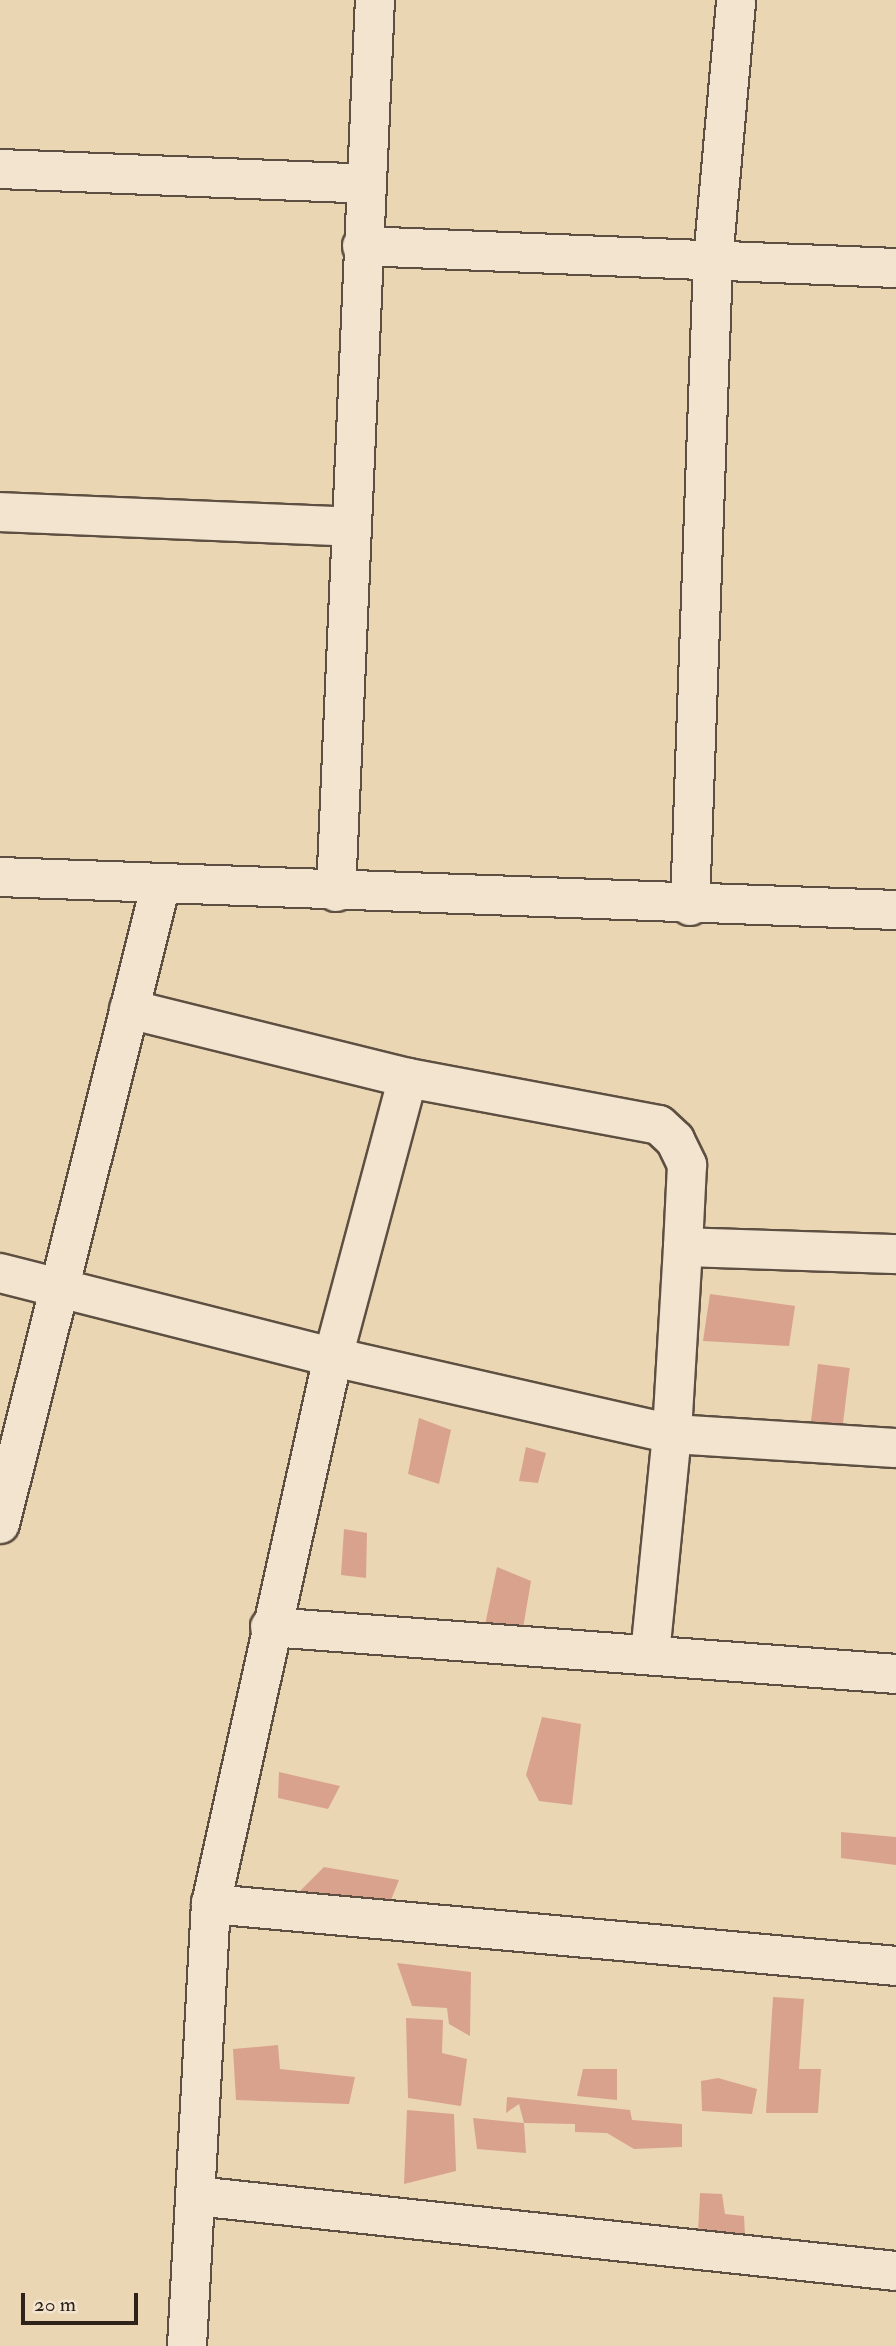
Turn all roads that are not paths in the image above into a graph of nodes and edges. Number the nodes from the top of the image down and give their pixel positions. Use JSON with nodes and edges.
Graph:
{"nodes":[{"id":1,"x":375,"y":0,"type":"edge"},
{"id":2,"x":736,"y":0,"type":"edge"},
{"id":3,"x":0,"y":169,"type":"edge"},
{"id":4,"x":366,"y":184,"type":"junction"},
{"id":5,"x":362,"y":246,"type":"junction"},
{"id":6,"x":713,"y":260,"type":"junction"},
{"id":7,"x":896,"y":268,"type":"edge"},
{"id":8,"x":0,"y":512,"type":"edge"},
{"id":9,"x":352,"y":527,"type":"junction"},
{"id":10,"x":0,"y":877,"type":"edge"},
{"id":11,"x":161,"y":884,"type":"junction"},
{"id":12,"x":336,"y":892,"type":"junction"},
{"id":13,"x":690,"y":906,"type":"junction"},
{"id":14,"x":896,"y":910,"type":"edge"},
{"id":15,"x":129,"y":1009,"type":"junction"},
{"id":16,"x":408,"y":1078,"type":"junction"},
{"id":17,"x":683,"y":1247,"type":"junction"},
{"id":18,"x":896,"y":1254,"type":"edge"},
{"id":19,"x":0,"y":1273,"type":"edge"},
{"id":20,"x":58,"y":1289,"type":"junction"},
{"id":21,"x":333,"y":1357,"type":"junction"},
{"id":22,"x":672,"y":1434,"type":"junction"},
{"id":23,"x":896,"y":1448,"type":"edge"},
{"id":24,"x":0,"y":1524,"type":"edge"},
{"id":25,"x":270,"y":1627,"type":"junction"},
{"id":26,"x":650,"y":1653,"type":"junction"},
{"id":27,"x":896,"y":1674,"type":"edge"},
{"id":28,"x":211,"y":1904,"type":"junction"},
{"id":29,"x":896,"y":1966,"type":"edge"},
{"id":30,"x":196,"y":2196,"type":"junction"},
{"id":31,"x":896,"y":2271,"type":"edge"},
{"id":32,"x":187,"y":2346,"type":"edge"}],
"edges":[{"from":1,"to":4,"type":"street"},
{"from":2,"to":6,"type":"street"},
{"from":3,"to":4,"type":"street"},
{"from":4,"to":5,"type":"street"},
{"from":5,"to":6,"type":"street"},
{"from":5,"to":9,"type":"street"},
{"from":6,"to":7,"type":"street"},
{"from":6,"to":13,"type":"street"},
{"from":8,"to":9,"type":"street"},
{"from":9,"to":12,"type":"street"},
{"from":10,"to":11,"type":"street"},
{"from":11,"to":12,"type":"street"},
{"from":11,"to":15,"type":"street"},
{"from":12,"to":13,"type":"street"},
{"from":13,"to":14,"type":"street"},
{"from":15,"to":16,"type":"street"},
{"from":15,"to":20,"type":"street"},
{"from":16,"to":17,"type":"street"},
{"from":16,"to":21,"type":"street"},
{"from":17,"to":18,"type":"street"},
{"from":17,"to":22,"type":"street"},
{"from":19,"to":20,"type":"street"},
{"from":20,"to":21,"type":"street"},
{"from":20,"to":24,"type":"street"},
{"from":21,"to":22,"type":"street"},
{"from":21,"to":25,"type":"street"},
{"from":22,"to":23,"type":"street"},
{"from":22,"to":26,"type":"street"},
{"from":25,"to":26,"type":"street"},
{"from":25,"to":28,"type":"street"},
{"from":26,"to":27,"type":"street"},
{"from":28,"to":29,"type":"street"},
{"from":28,"to":30,"type":"street"},
{"from":30,"to":31,"type":"street"},
{"from":30,"to":32,"type":"street"}]}
